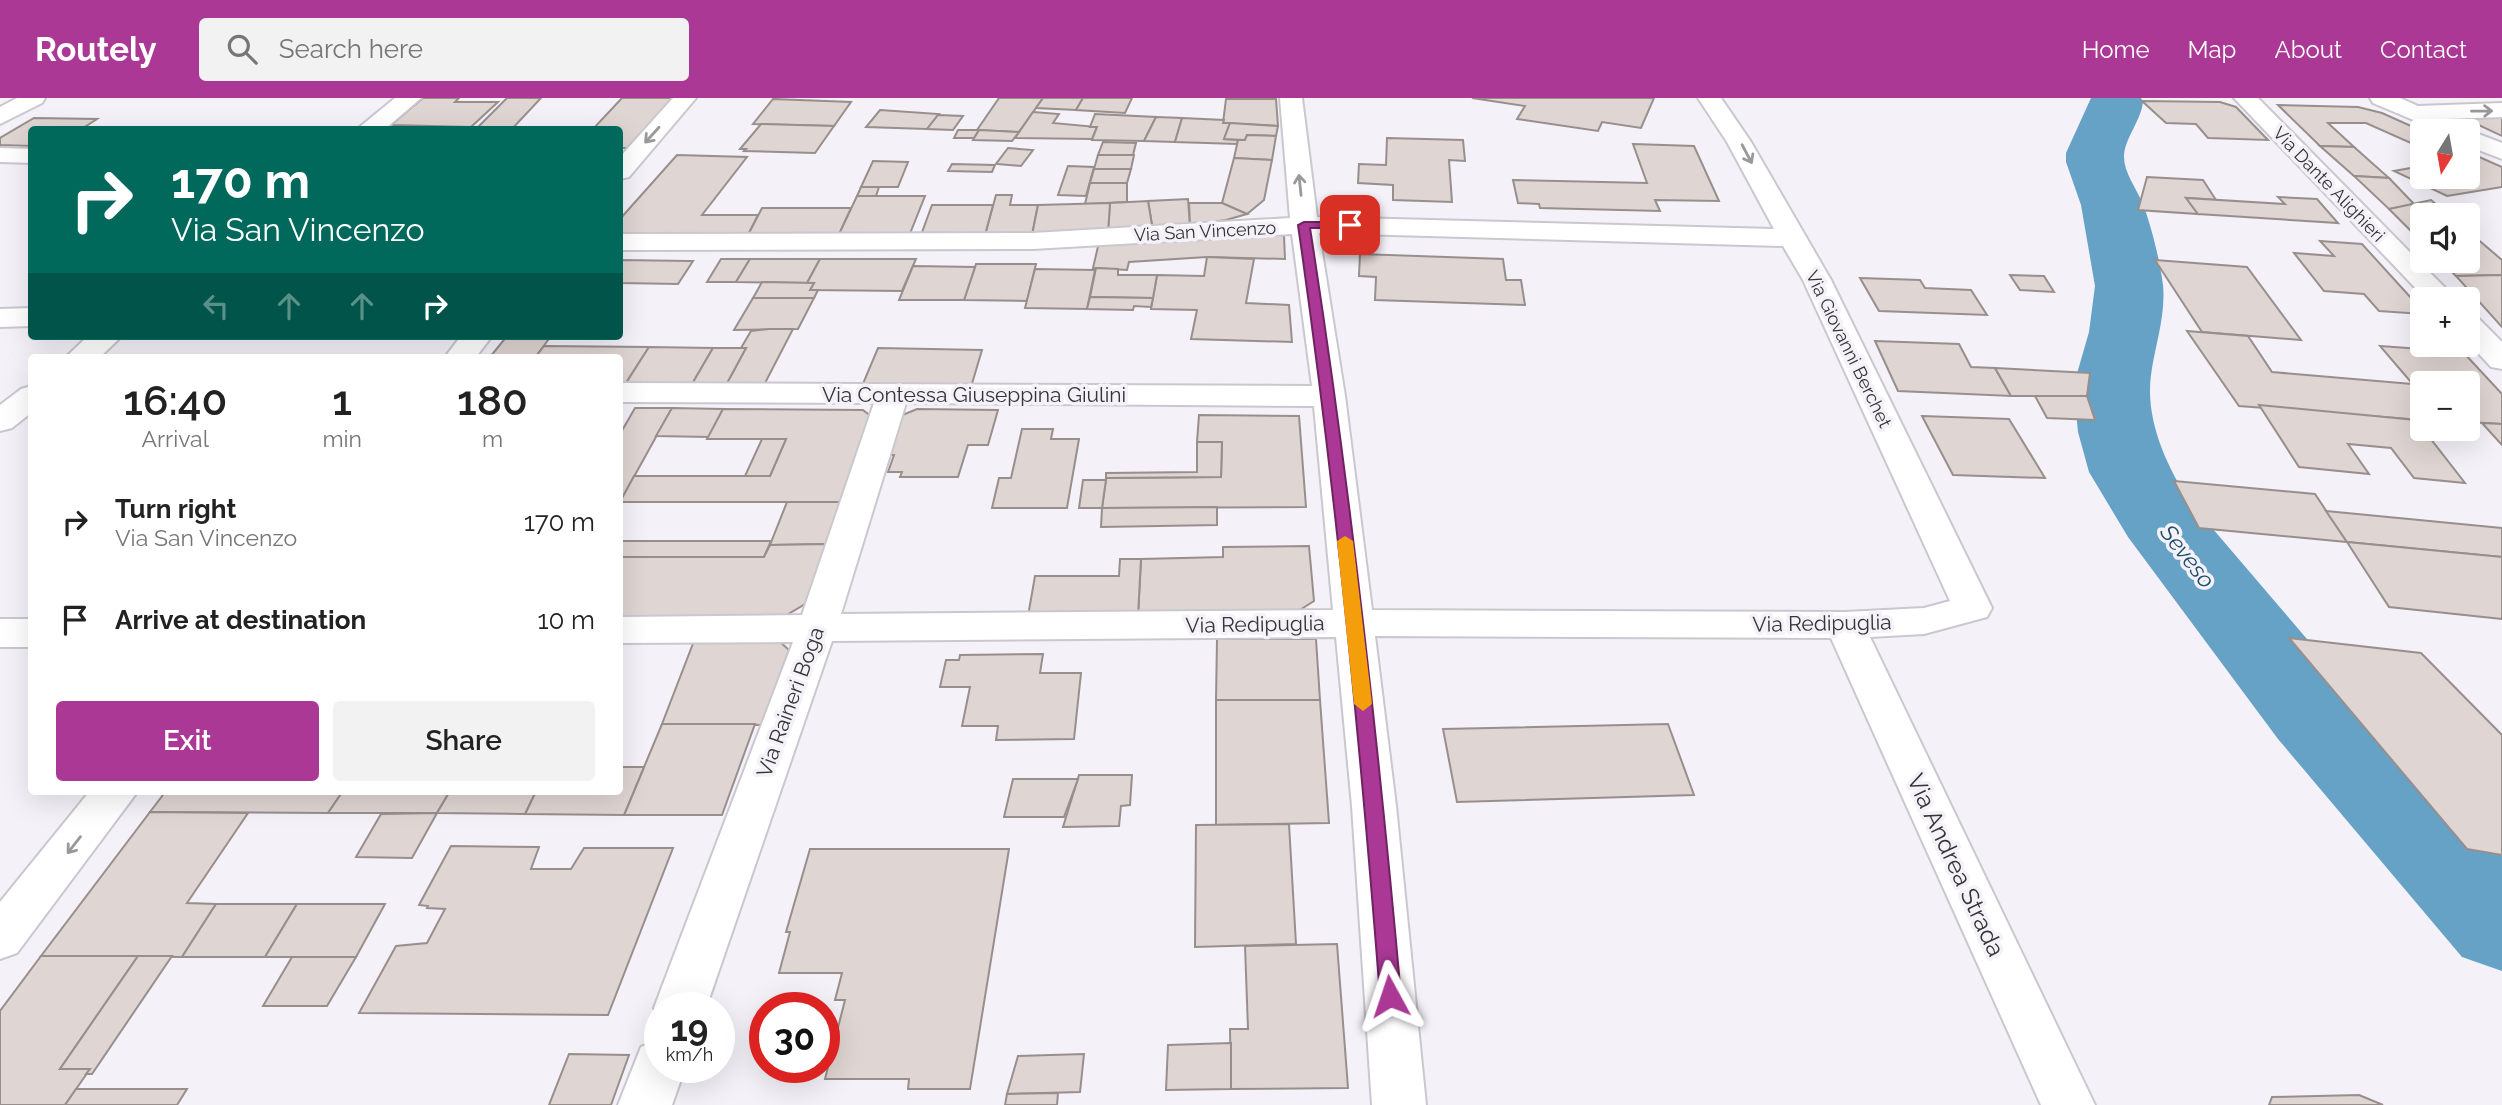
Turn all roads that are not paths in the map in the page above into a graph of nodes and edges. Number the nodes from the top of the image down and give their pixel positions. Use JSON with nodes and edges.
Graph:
{"nodes":[{"id":1,"x":34,"y":98,"type":"edge"},
{"id":2,"x":410,"y":98,"type":"edge"},
{"id":3,"x":685,"y":98,"type":"edge"},
{"id":4,"x":1291,"y":98,"type":"edge"},
{"id":5,"x":1709,"y":98,"type":"edge"},
{"id":6,"x":2245,"y":98,"type":"edge"},
{"id":7,"x":2381,"y":98,"type":"edge"},
{"id":8,"x":2502,"y":110,"type":"edge"},
{"id":9,"x":2414,"y":113,"type":"junction"},
{"id":10,"x":0,"y":117,"type":"edge"},
{"id":11,"x":2428,"y":119,"type":"edge"},
{"id":12,"x":373,"y":126,"type":"edge"},
{"id":13,"x":2480,"y":142,"type":"edge"},
{"id":14,"x":2502,"y":152,"type":"edge"},
{"id":15,"x":0,"y":155,"type":"edge"},
{"id":16,"x":28,"y":156,"type":"edge"},
{"id":17,"x":623,"y":169,"type":"edge"},
{"id":18,"x":1304,"y":225,"type":"junction"},
{"id":19,"x":1791,"y":238,"type":"junction"},
{"id":20,"x":623,"y":242,"type":"edge"},
{"id":21,"x":2430,"y":287,"type":"edge"},
{"id":22,"x":28,"y":317,"type":"edge"},
{"id":23,"x":0,"y":318,"type":"edge"},
{"id":24,"x":2480,"y":337,"type":"edge"},
{"id":25,"x":102,"y":340,"type":"edge"},
{"id":26,"x":474,"y":340,"type":"edge"},
{"id":27,"x":84,"y":354,"type":"edge"},
{"id":28,"x":462,"y":354,"type":"edge"},
{"id":29,"x":2502,"y":360,"type":"edge"},
{"id":30,"x":623,"y":392,"type":"edge"},
{"id":31,"x":893,"y":393,"type":"junction"},
{"id":32,"x":1329,"y":396,"type":"junction"},
{"id":33,"x":28,"y":399,"type":"edge"},
{"id":34,"x":0,"y":421,"type":"edge"},
{"id":35,"x":1973,"y":608,"type":"joint"},
{"id":36,"x":1354,"y":623,"type":"junction"},
{"id":37,"x":1845,"y":625,"type":"junction"},
{"id":38,"x":817,"y":629,"type":"junction"},
{"id":39,"x":623,"y":630,"type":"edge"},
{"id":40,"x":28,"y":633,"type":"edge"},
{"id":41,"x":0,"y":634,"type":"edge"},
{"id":42,"x":113,"y":795,"type":"edge"},
{"id":43,"x":0,"y":937,"type":"edge"},
{"id":44,"x":686,"y":992,"type":"edge"},
{"id":45,"x":653,"y":1083,"type":"edge"},
{"id":46,"x":645,"y":1105,"type":"edge"},
{"id":47,"x":1399,"y":1105,"type":"edge"},
{"id":48,"x":2068,"y":1105,"type":"edge"}],
"edges":[{"from":1,"to":10,"type":"street"},
{"from":2,"to":12,"type":"street"},
{"from":3,"to":17,"type":"street","one_way":true},
{"from":18,"to":4,"type":"street","one_way":true},
{"from":5,"to":19,"type":"street","name":"Via Giovanni Berchet","one_way":true},
{"from":6,"to":21,"type":"street","name":"Via Dante Alighieri"},
{"from":7,"to":9,"type":"street"},
{"from":9,"to":8,"type":"street","one_way":true},
{"from":9,"to":11,"type":"street"},
{"from":13,"to":14,"type":"street"},
{"from":15,"to":16,"type":"street"},
{"from":18,"to":19,"type":"street","name":"Via San Vincenzo"},
{"from":18,"to":20,"type":"street","name":"Via San Vincenzo"},
{"from":18,"to":32,"type":"street"},
{"from":19,"to":35,"type":"street","name":"Via Giovanni Berchet"},
{"from":22,"to":23,"type":"street"},
{"from":24,"to":29,"type":"street"},
{"from":25,"to":27,"type":"street"},
{"from":26,"to":28,"type":"street"},
{"from":30,"to":31,"type":"street","name":"Via Contessa Giuseppina Giulini"},
{"from":31,"to":32,"type":"street","name":"Via Contessa Giuseppina Giulini"},
{"from":31,"to":38,"type":"street","name":"Via Raineri Boga"},
{"from":32,"to":36,"type":"street"},
{"from":33,"to":34,"type":"street"},
{"from":35,"to":37,"type":"street","name":"Via Redipuglia"},
{"from":36,"to":37,"type":"street","name":"Via Redipuglia"},
{"from":36,"to":38,"type":"street","name":"Via Redipuglia"},
{"from":36,"to":47,"type":"street"},
{"from":37,"to":48,"type":"street","name":"Via Andrea Strada"},
{"from":38,"to":39,"type":"street","name":"Via Redipuglia"},
{"from":38,"to":44,"type":"street","name":"Via Raineri Boga"},
{"from":40,"to":41,"type":"street"},
{"from":42,"to":43,"type":"street","one_way":true},
{"from":45,"to":46,"type":"street"}]}
